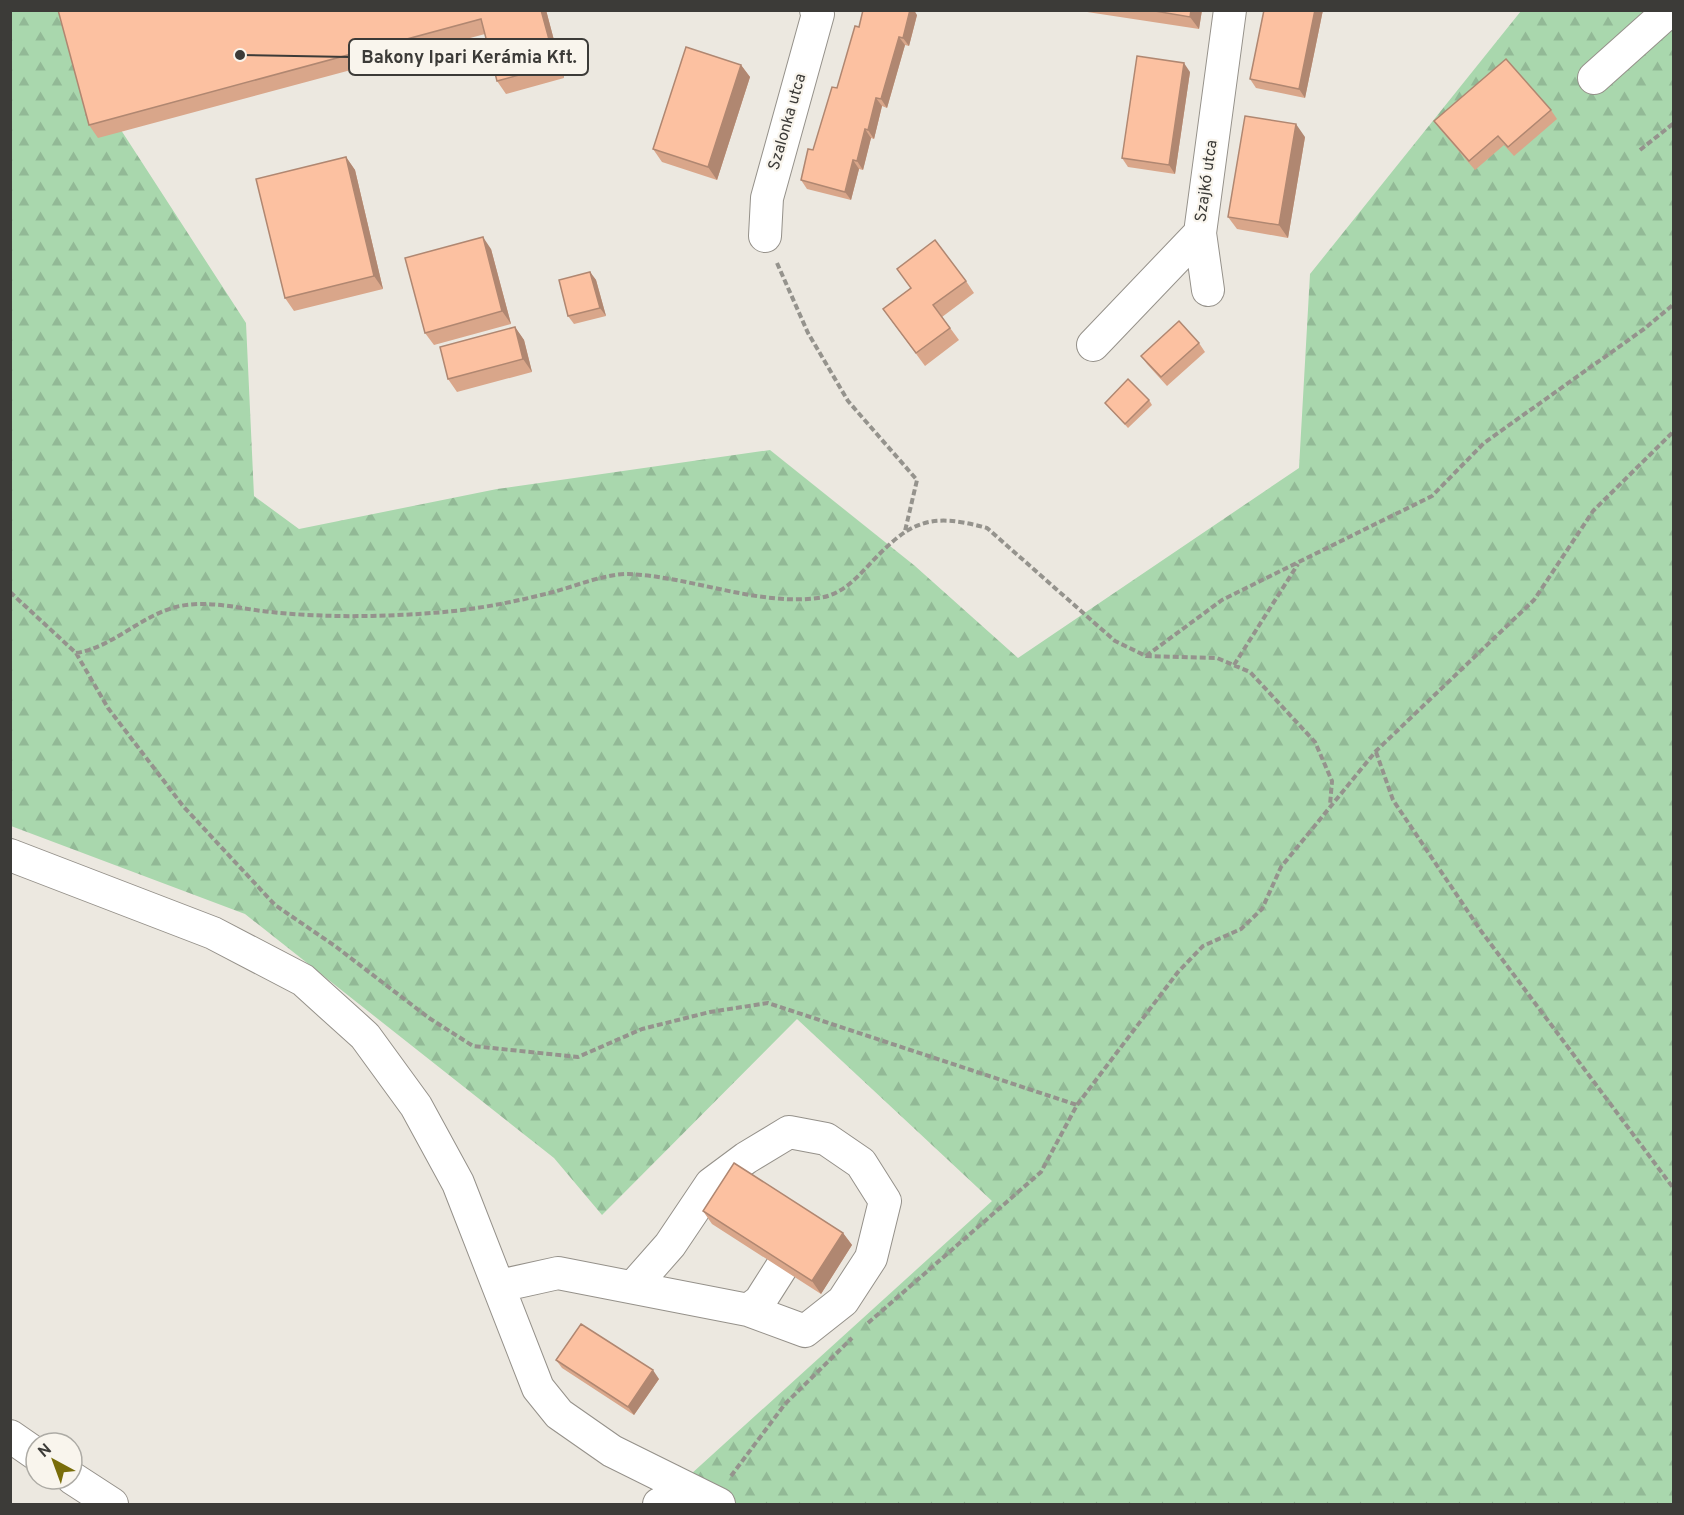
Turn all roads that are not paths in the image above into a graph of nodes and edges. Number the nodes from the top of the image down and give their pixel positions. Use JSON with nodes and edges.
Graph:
{"nodes":[{"id":1,"x":816,"y":10,"type":"edge"},
{"id":2,"x":1230,"y":10,"type":"edge"},
{"id":3,"x":1670,"y":10,"type":"edge"},
{"id":4,"x":1594,"y":78,"type":"dead end"},
{"id":5,"x":1200,"y":233,"type":"junction"},
{"id":6,"x":765,"y":236,"type":"road end"},
{"id":7,"x":1208,"y":290,"type":"dead end"},
{"id":8,"x":1093,"y":345,"type":"dead end"},
{"id":9,"x":10,"y":855,"type":"edge"},
{"id":10,"x":781,"y":1268,"type":"edge"},
{"id":11,"x":499,"y":1286,"type":"junction"},
{"id":12,"x":633,"y":1287,"type":"junction"},
{"id":13,"x":748,"y":1310,"type":"junction"},
{"id":14,"x":10,"y":1436,"type":"edge"},
{"id":15,"x":24,"y":1446,"type":"edge"},
{"id":16,"x":84,"y":1486,"type":"edge"},
{"id":17,"x":710,"y":1501,"type":"edge"},
{"id":18,"x":112,"y":1504,"type":"edge"},
{"id":19,"x":659,"y":1504,"type":"edge"}],
"edges":[{"from":1,"to":6,"type":"street","name":"Szalonka utca"},
{"from":2,"to":5,"type":"street","name":"Szajkó utca"},
{"from":3,"to":4,"type":"street"},
{"from":5,"to":7,"type":"street"},
{"from":5,"to":8,"type":"street","name":"Szajkó utca"},
{"from":9,"to":11,"type":"street"},
{"from":10,"to":13,"type":"street"},
{"from":11,"to":12,"type":"street"},
{"from":11,"to":17,"type":"street"},
{"from":12,"to":13,"type":"street"},
{"from":12,"to":13,"type":"street"},
{"from":14,"to":15,"type":"street"},
{"from":16,"to":18,"type":"street"},
{"from":17,"to":19,"type":"street"}]}
